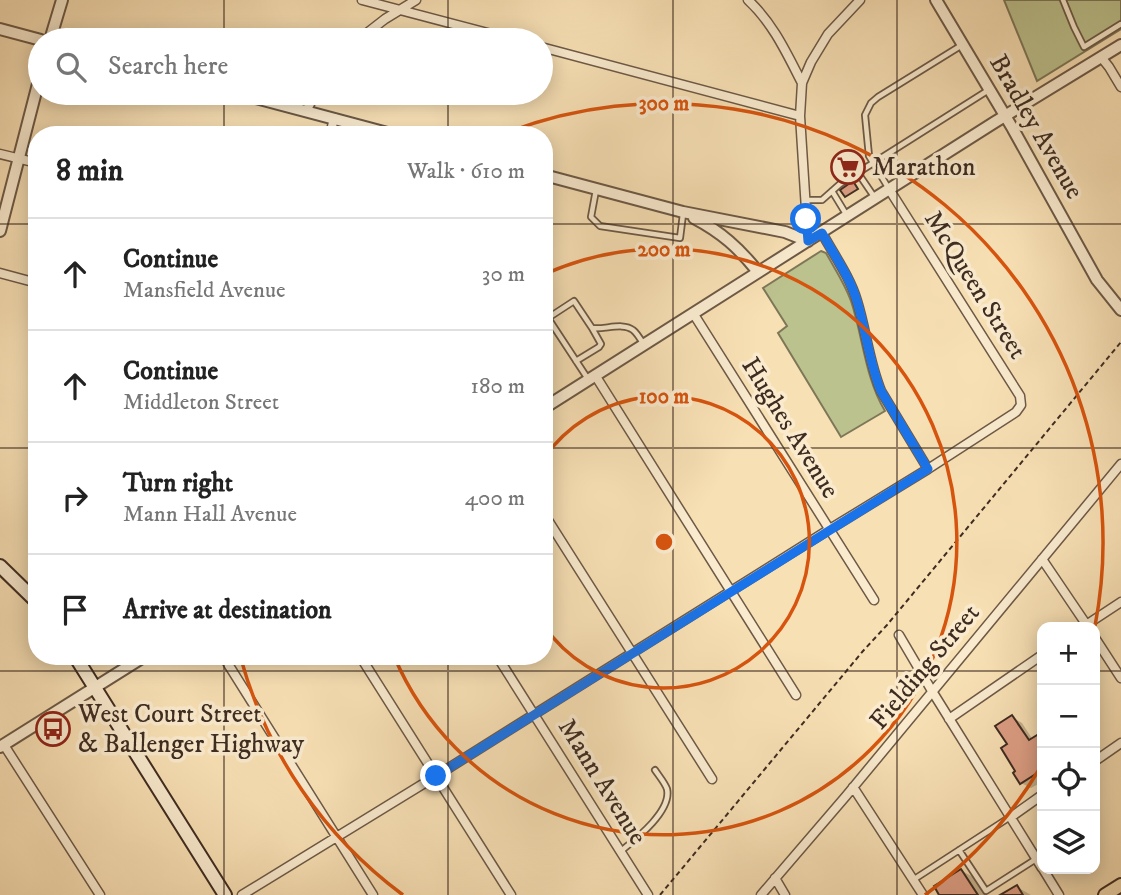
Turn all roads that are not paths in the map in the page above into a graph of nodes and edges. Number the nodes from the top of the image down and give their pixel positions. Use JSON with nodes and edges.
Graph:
{"nodes":[{"id":1,"x":62,"y":0,"type":"edge"},
{"id":2,"x":362,"y":0,"type":"edge"},
{"id":3,"x":416,"y":0,"type":"edge"},
{"id":4,"x":748,"y":0,"type":"edge"},
{"id":5,"x":860,"y":0,"type":"edge"},
{"id":6,"x":936,"y":0,"type":"edge"},
{"id":7,"x":1063,"y":0,"type":"edge"},
{"id":8,"x":399,"y":10,"type":"junction"},
{"id":9,"x":1121,"y":24,"type":"edge"},
{"id":10,"x":54,"y":28,"type":"edge"},
{"id":11,"x":373,"y":28,"type":"edge"},
{"id":12,"x":468,"y":28,"type":"edge"},
{"id":13,"x":0,"y":29,"type":"edge"},
{"id":14,"x":28,"y":37,"type":"edge"},
{"id":15,"x":962,"y":45,"type":"junction"},
{"id":16,"x":1121,"y":45,"type":"edge"},
{"id":17,"x":553,"y":50,"type":"edge"},
{"id":18,"x":1101,"y":57,"type":"junction"},
{"id":19,"x":802,"y":83,"type":"junction"},
{"id":20,"x":1121,"y":87,"type":"edge"},
{"id":21,"x":990,"y":89,"type":"junction"},
{"id":22,"x":33,"y":105,"type":"edge"},
{"id":23,"x":283,"y":105,"type":"edge"},
{"id":24,"x":309,"y":105,"type":"edge"},
{"id":25,"x":306,"y":111,"type":"junction"},
{"id":26,"x":800,"y":116,"type":"junction"},
{"id":27,"x":1005,"y":116,"type":"junction"},
{"id":28,"x":334,"y":118,"type":"junction"},
{"id":29,"x":332,"y":126,"type":"edge"},
{"id":30,"x":363,"y":126,"type":"edge"},
{"id":31,"x":0,"y":154,"type":"edge"},
{"id":32,"x":19,"y":159,"type":"junction"},
{"id":33,"x":28,"y":161,"type":"edge"},
{"id":34,"x":874,"y":164,"type":"junction"},
{"id":35,"x":858,"y":173,"type":"junction"},
{"id":36,"x":553,"y":177,"type":"edge"},
{"id":37,"x":596,"y":189,"type":"junction"},
{"id":38,"x":890,"y":189,"type":"junction"},
{"id":39,"x":832,"y":191,"type":"junction"},
{"id":40,"x":875,"y":198,"type":"junction"},
{"id":41,"x":804,"y":200,"type":"junction"},
{"id":42,"x":683,"y":212,"type":"junction"},
{"id":43,"x":847,"y":216,"type":"junction"},
{"id":44,"x":0,"y":231,"type":"edge"},
{"id":45,"x":822,"y":233,"type":"junction"},
{"id":46,"x":808,"y":241,"type":"junction"},
{"id":47,"x":0,"y":272,"type":"edge"},
{"id":48,"x":758,"y":272,"type":"junction"},
{"id":49,"x":28,"y":280,"type":"edge"},
{"id":50,"x":1121,"y":310,"type":"edge"},
{"id":51,"x":693,"y":313,"type":"junction"},
{"id":52,"x":553,"y":315,"type":"edge"},
{"id":53,"x":553,"y":326,"type":"edge"},
{"id":54,"x":592,"y":328,"type":"junction"},
{"id":55,"x":644,"y":345,"type":"junction"},
{"id":56,"x":576,"y":361,"type":"junction"},
{"id":57,"x":592,"y":377,"type":"junction"},
{"id":58,"x":553,"y":402,"type":"edge"},
{"id":59,"x":1121,"y":464,"type":"edge"},
{"id":60,"x":928,"y":469,"type":"junction"},
{"id":61,"x":553,"y":528,"type":"edge"},
{"id":62,"x":830,"y":529,"type":"junction"},
{"id":63,"x":1042,"y":559,"type":"junction"},
{"id":64,"x":0,"y":566,"type":"edge"},
{"id":65,"x":730,"y":591,"type":"junction"},
{"id":66,"x":28,"y":593,"type":"edge"},
{"id":67,"x":874,"y":600,"type":"dead end"},
{"id":68,"x":1121,"y":602,"type":"edge"},
{"id":69,"x":1083,"y":622,"type":"edge"},
{"id":70,"x":1092,"y":622,"type":"edge"},
{"id":71,"x":899,"y":635,"type":"dead end"},
{"id":72,"x":1100,"y":646,"type":"edge"},
{"id":73,"x":632,"y":653,"type":"junction"},
{"id":74,"x":1037,"y":658,"type":"edge"},
{"id":75,"x":81,"y":665,"type":"edge"},
{"id":76,"x":130,"y":665,"type":"edge"},
{"id":77,"x":229,"y":665,"type":"edge"},
{"id":78,"x":366,"y":665,"type":"edge"},
{"id":79,"x":504,"y":665,"type":"edge"},
{"id":80,"x":1121,"y":678,"type":"edge"},
{"id":81,"x":95,"y":687,"type":"junction"},
{"id":82,"x":932,"y":691,"type":"junction"},
{"id":83,"x":796,"y":695,"type":"dead end"},
{"id":84,"x":534,"y":714,"type":"junction"},
{"id":85,"x":949,"y":719,"type":"junction"},
{"id":86,"x":1121,"y":743,"type":"edge"},
{"id":87,"x":2,"y":746,"type":"edge"},
{"id":88,"x":1100,"y":758,"type":"edge"},
{"id":89,"x":655,"y":770,"type":"dead end"},
{"id":90,"x":436,"y":776,"type":"junction"},
{"id":91,"x":712,"y":779,"type":"dead end"},
{"id":92,"x":853,"y":787,"type":"junction"},
{"id":93,"x":1037,"y":798,"type":"edge"},
{"id":94,"x":1010,"y":817,"type":"junction"},
{"id":95,"x":337,"y":837,"type":"junction"},
{"id":96,"x":959,"y":850,"type":"junction"},
{"id":97,"x":620,"y":852,"type":"junction"},
{"id":98,"x":1037,"y":859,"type":"joint"},
{"id":99,"x":1047,"y":874,"type":"edge"},
{"id":100,"x":775,"y":878,"type":"junction"},
{"id":101,"x":913,"y":880,"type":"junction"},
{"id":102,"x":1121,"y":884,"type":"edge"},
{"id":103,"x":100,"y":895,"type":"edge"},
{"id":104,"x":225,"y":895,"type":"edge"},
{"id":105,"x":242,"y":895,"type":"edge"},
{"id":106,"x":373,"y":895,"type":"edge"},
{"id":107,"x":511,"y":895,"type":"edge"},
{"id":108,"x":648,"y":895,"type":"edge"},
{"id":109,"x":761,"y":895,"type":"edge"},
{"id":110,"x":785,"y":895,"type":"edge"},
{"id":111,"x":923,"y":895,"type":"edge"},
{"id":112,"x":1059,"y":895,"type":"edge"},
{"id":113,"x":1105,"y":895,"type":"edge"}],
"edges":[{"from":1,"to":10,"type":"street"},
{"from":2,"to":8,"type":"street"},
{"from":3,"to":8,"type":"street"},
{"from":4,"to":19,"type":"street"},
{"from":5,"to":19,"type":"street"},
{"from":6,"to":15,"type":"street","name":"Bradley Avenue"},
{"from":7,"to":9,"type":"lane"},
{"from":8,"to":11,"type":"street"},
{"from":8,"to":12,"type":"street"},
{"from":13,"to":14,"type":"street"},
{"from":15,"to":21,"type":"street","name":"Bradley Avenue"},
{"from":15,"to":34,"type":"lane"},
{"from":16,"to":18,"type":"street"},
{"from":17,"to":26,"type":"street"},
{"from":18,"to":20,"type":"street"},
{"from":18,"to":27,"type":"street"},
{"from":19,"to":26,"type":"street"},
{"from":21,"to":27,"type":"street","name":"Bradley Avenue"},
{"from":21,"to":34,"type":"lane"},
{"from":22,"to":32,"type":"street"},
{"from":23,"to":25,"type":"street"},
{"from":24,"to":25,"type":"street"},
{"from":25,"to":28,"type":"street"},
{"from":26,"to":41,"type":"street"},
{"from":27,"to":38,"type":"street"},
{"from":27,"to":50,"type":"street","name":"Bradley Avenue"},
{"from":28,"to":29,"type":"street"},
{"from":28,"to":30,"type":"street"},
{"from":31,"to":32,"type":"street"},
{"from":32,"to":33,"type":"street"},
{"from":32,"to":44,"type":"street"},
{"from":34,"to":35,"type":"lane"},
{"from":34,"to":38,"type":"lane"},
{"from":35,"to":39,"type":"lane"},
{"from":35,"to":40,"type":"lane"},
{"from":36,"to":37,"type":"street"},
{"from":37,"to":42,"type":"street"},
{"from":37,"to":42,"type":"lane"},
{"from":38,"to":40,"type":"street"},
{"from":38,"to":60,"type":"street","name":"McQueen Street"},
{"from":39,"to":41,"type":"lane"},
{"from":39,"to":43,"type":"lane"},
{"from":40,"to":43,"type":"street"},
{"from":41,"to":46,"type":"street"},
{"from":42,"to":46,"type":"street"},
{"from":42,"to":48,"type":"street"},
{"from":43,"to":45,"type":"street"},
{"from":45,"to":46,"type":"street"},
{"from":45,"to":60,"type":"street"},
{"from":46,"to":48,"type":"street"},
{"from":47,"to":49,"type":"street"},
{"from":48,"to":51,"type":"street"},
{"from":51,"to":55,"type":"street"},
{"from":51,"to":62,"type":"street","name":"Hughes Avenue"},
{"from":52,"to":54,"type":"lane"},
{"from":53,"to":56,"type":"lane"},
{"from":54,"to":55,"type":"lane"},
{"from":54,"to":56,"type":"lane"},
{"from":55,"to":57,"type":"street"},
{"from":56,"to":57,"type":"lane"},
{"from":57,"to":58,"type":"street"},
{"from":57,"to":65,"type":"street"},
{"from":59,"to":63,"type":"street","name":"Fielding Street"},
{"from":60,"to":62,"type":"street"},
{"from":61,"to":73,"type":"street"},
{"from":62,"to":65,"type":"street"},
{"from":62,"to":67,"type":"street","name":"Hughes Avenue"},
{"from":63,"to":69,"type":"street"},
{"from":63,"to":82,"type":"street","name":"Fielding Street"},
{"from":64,"to":66,"type":"main road"},
{"from":65,"to":73,"type":"street"},
{"from":65,"to":83,"type":"street"},
{"from":68,"to":70,"type":"street"},
{"from":71,"to":82,"type":"street"},
{"from":72,"to":80,"type":"street"},
{"from":73,"to":84,"type":"street"},
{"from":73,"to":91,"type":"street"},
{"from":74,"to":85,"type":"street"},
{"from":75,"to":81,"type":"main road"},
{"from":76,"to":81,"type":"street"},
{"from":77,"to":95,"type":"street"},
{"from":78,"to":90,"type":"street"},
{"from":79,"to":84,"type":"street","name":"Mann Avenue"},
{"from":81,"to":87,"type":"street"},
{"from":81,"to":104,"type":"main road"},
{"from":82,"to":85,"type":"street"},
{"from":82,"to":92,"type":"street","name":"Fielding Street"},
{"from":84,"to":90,"type":"street"},
{"from":84,"to":97,"type":"street","name":"Mann Avenue"},
{"from":85,"to":94,"type":"street"},
{"from":86,"to":88,"type":"street"},
{"from":87,"to":103,"type":"street"},
{"from":89,"to":97,"type":"lane"},
{"from":90,"to":95,"type":"street"},
{"from":90,"to":107,"type":"street"},
{"from":92,"to":100,"type":"street","name":"Fielding Street"},
{"from":92,"to":101,"type":"street"},
{"from":93,"to":94,"type":"street"},
{"from":94,"to":96,"type":"lane"},
{"from":94,"to":98,"type":"street"},
{"from":95,"to":105,"type":"street"},
{"from":95,"to":106,"type":"street"},
{"from":96,"to":98,"type":"lane"},
{"from":96,"to":101,"type":"lane"},
{"from":97,"to":108,"type":"street","name":"Mann Avenue"},
{"from":99,"to":112,"type":"street"},
{"from":100,"to":109,"type":"street","name":"Fielding Street"},
{"from":100,"to":110,"type":"street"},
{"from":101,"to":111,"type":"street"},
{"from":102,"to":113,"type":"main road"}]}
